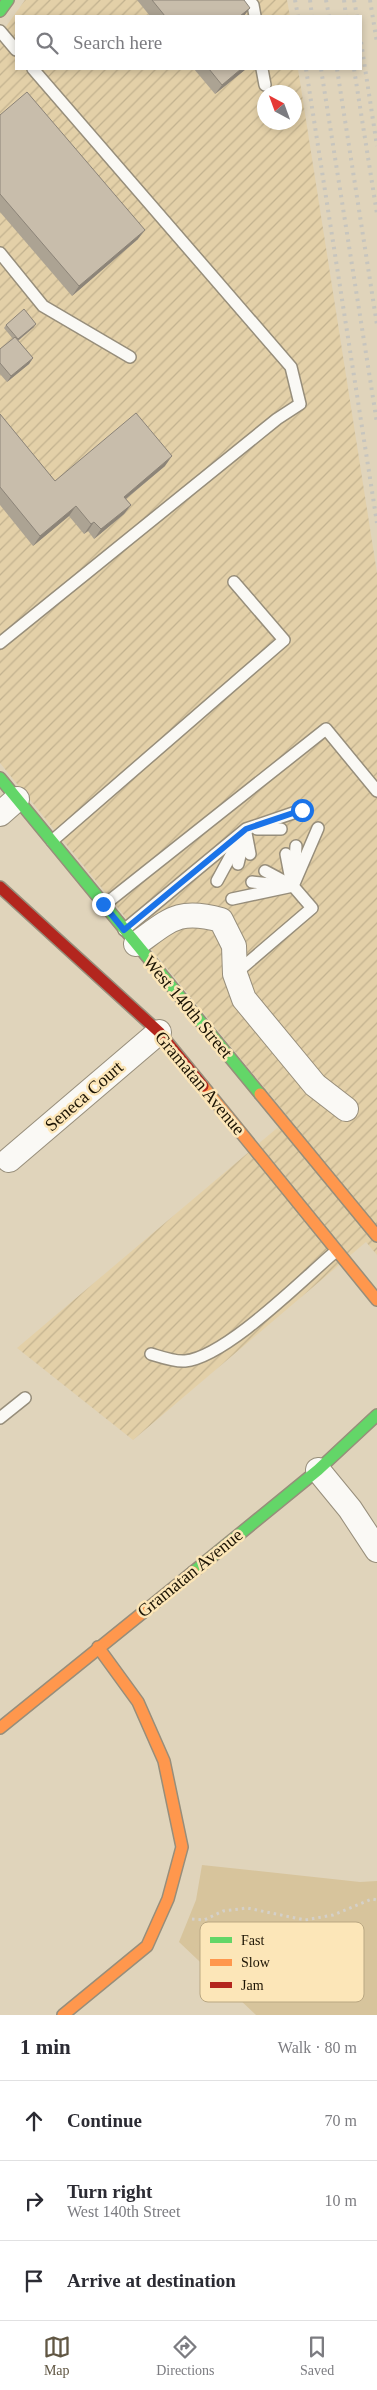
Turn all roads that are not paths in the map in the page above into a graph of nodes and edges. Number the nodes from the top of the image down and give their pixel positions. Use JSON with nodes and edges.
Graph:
{"nodes":[{"id":1,"x":8,"y":0,"type":"edge"},
{"id":2,"x":249,"y":0,"type":"edge"},
{"id":3,"x":0,"y":11,"type":"edge"},
{"id":4,"x":255,"y":15,"type":"edge"},
{"id":5,"x":0,"y":31,"type":"edge"},
{"id":6,"x":15,"y":49,"type":"edge"},
{"id":7,"x":33,"y":70,"type":"edge"},
{"id":8,"x":262,"y":70,"type":"edge"},
{"id":9,"x":265,"y":85,"type":"dead end"},
{"id":10,"x":0,"y":253,"type":"edge"},
{"id":11,"x":130,"y":357,"type":"dead end"},
{"id":12,"x":234,"y":582,"type":"dead end"},
{"id":13,"x":0,"y":643,"type":"edge"},
{"id":14,"x":0,"y":778,"type":"edge"},
{"id":15,"x":377,"y":791,"type":"edge"},
{"id":16,"x":9,"y":806,"type":"edge"},
{"id":17,"x":302,"y":810,"type":"dead end"},
{"id":18,"x":291,"y":820,"type":"dead end"},
{"id":19,"x":318,"y":828,"type":"dead end"},
{"id":20,"x":246,"y":829,"type":"junction"},
{"id":21,"x":281,"y":829,"type":"dead end"},
{"id":22,"x":272,"y":836,"type":"dead end"},
{"id":23,"x":305,"y":838,"type":"dead end"},
{"id":24,"x":52,"y":841,"type":"junction"},
{"id":25,"x":296,"y":846,"type":"dead end"},
{"id":26,"x":250,"y":854,"type":"dead end"},
{"id":27,"x":286,"y":854,"type":"dead end"},
{"id":28,"x":238,"y":864,"type":"dead end"},
{"id":29,"x":265,"y":871,"type":"dead end"},
{"id":30,"x":222,"y":878,"type":"dead end"},
{"id":31,"x":252,"y":882,"type":"dead end"},
{"id":32,"x":293,"y":886,"type":"junction"},
{"id":33,"x":0,"y":887,"type":"edge"},
{"id":34,"x":237,"y":895,"type":"dead end"},
{"id":35,"x":104,"y":905,"type":"junction"},
{"id":36,"x":130,"y":937,"type":"junction"},
{"id":37,"x":235,"y":974,"type":"junction"},
{"id":38,"x":159,"y":1032,"type":"junction"},
{"id":39,"x":346,"y":1109,"type":"dead end"},
{"id":40,"x":9,"y":1160,"type":"dead end"},
{"id":41,"x":377,"y":1236,"type":"edge"},
{"id":42,"x":336,"y":1251,"type":"junction"},
{"id":43,"x":377,"y":1300,"type":"edge"},
{"id":44,"x":151,"y":1354,"type":"dead end"},
{"id":45,"x":25,"y":1398,"type":"dead end"},
{"id":46,"x":377,"y":1415,"type":"edge"},
{"id":47,"x":0,"y":1418,"type":"edge"},
{"id":48,"x":318,"y":1470,"type":"junction"},
{"id":49,"x":377,"y":1550,"type":"edge"},
{"id":50,"x":98,"y":1647,"type":"junction"},
{"id":51,"x":0,"y":1728,"type":"edge"},
{"id":52,"x":63,"y":2015,"type":"edge"}],
"edges":[{"from":1,"to":3,"type":"street"},
{"from":2,"to":4,"type":"lane"},
{"from":5,"to":6,"type":"lane"},
{"from":7,"to":13,"type":"lane"},
{"from":8,"to":9,"type":"lane"},
{"from":10,"to":11,"type":"lane"},
{"from":12,"to":24,"type":"lane"},
{"from":14,"to":16,"type":"street","name":"West 140th Street"},
{"from":15,"to":35,"type":"lane"},
{"from":16,"to":24,"type":"street","name":"West 140th Street"},
{"from":17,"to":20,"type":"lane"},
{"from":18,"to":20,"type":"lane"},
{"from":19,"to":32,"type":"lane"},
{"from":20,"to":21,"type":"lane"},
{"from":20,"to":22,"type":"lane"},
{"from":20,"to":26,"type":"lane"},
{"from":20,"to":28,"type":"lane"},
{"from":20,"to":30,"type":"lane"},
{"from":20,"to":36,"type":"lane"},
{"from":23,"to":32,"type":"lane"},
{"from":24,"to":35,"type":"street","name":"West 140th Street"},
{"from":25,"to":32,"type":"lane"},
{"from":27,"to":32,"type":"lane"},
{"from":29,"to":32,"type":"lane"},
{"from":31,"to":32,"type":"lane"},
{"from":32,"to":34,"type":"lane"},
{"from":32,"to":37,"type":"lane"},
{"from":33,"to":38,"type":"street","name":"Gramatan Avenue"},
{"from":35,"to":36,"type":"street","name":"West 140th Street"},
{"from":36,"to":37,"type":"street"},
{"from":36,"to":41,"type":"street","name":"West 140th Street"},
{"from":37,"to":39,"type":"street"},
{"from":38,"to":40,"type":"street","name":"Seneca Court"},
{"from":38,"to":42,"type":"street","name":"Gramatan Avenue"},
{"from":42,"to":43,"type":"street","name":"Gramatan Avenue"},
{"from":42,"to":44,"type":"lane"},
{"from":45,"to":47,"type":"lane"},
{"from":46,"to":48,"type":"street","name":"Gramatan Avenue"},
{"from":48,"to":49,"type":"street"},
{"from":48,"to":50,"type":"street","name":"Gramatan Avenue"},
{"from":50,"to":51,"type":"street","name":"Gramatan Avenue"},
{"from":50,"to":52,"type":"street"}]}
